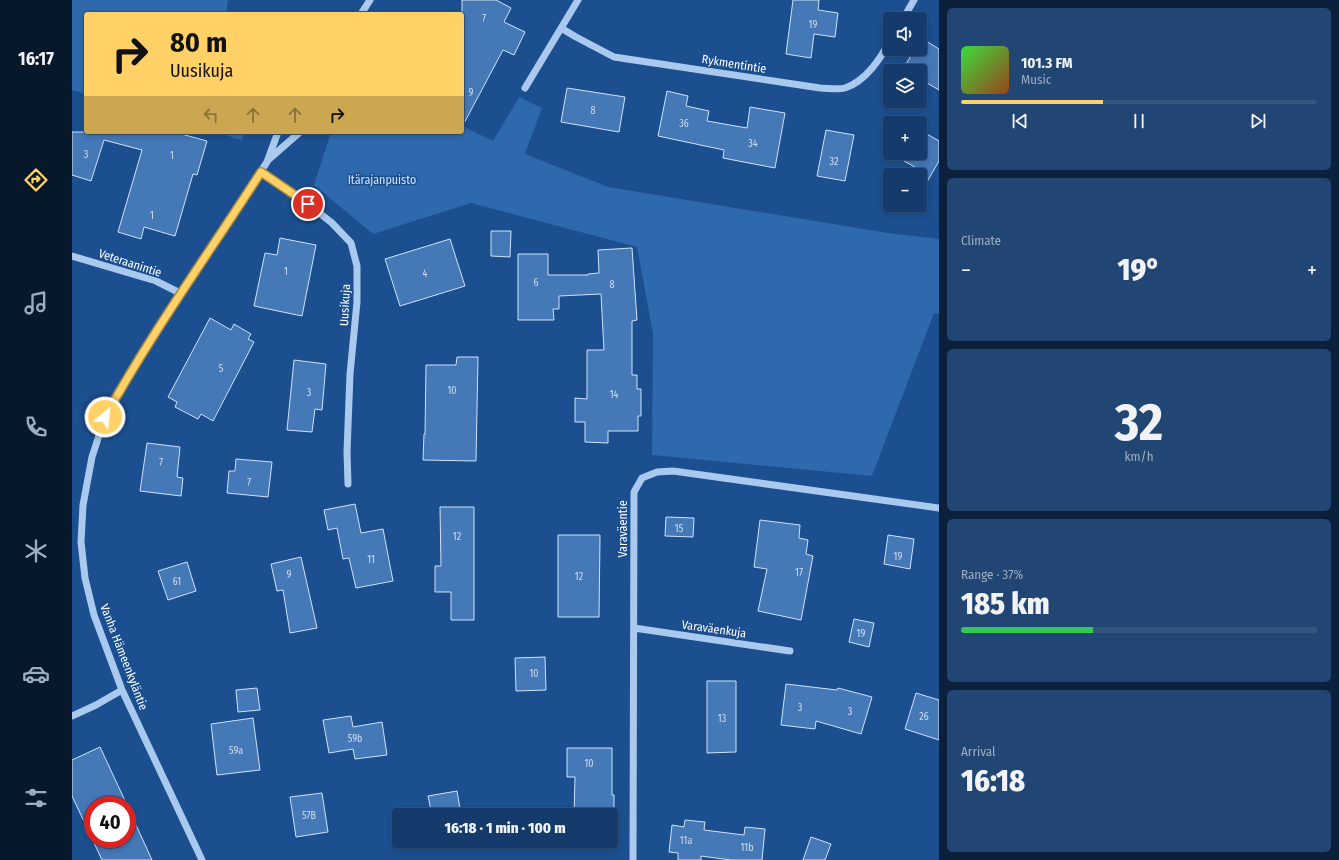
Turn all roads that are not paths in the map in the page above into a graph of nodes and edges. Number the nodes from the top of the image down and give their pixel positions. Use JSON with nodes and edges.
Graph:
{"nodes":[{"id":1,"x":370,"y":0,"type":"edge"},
{"id":2,"x":578,"y":0,"type":"edge"},
{"id":3,"x":914,"y":0,"type":"edge"},
{"id":4,"x":362,"y":12,"type":"edge"},
{"id":5,"x":907,"y":12,"type":"edge"},
{"id":6,"x":561,"y":28,"type":"junction"},
{"id":7,"x":883,"y":51,"type":"edge"},
{"id":8,"x":525,"y":88,"type":"dead end"},
{"id":9,"x":277,"y":134,"type":"edge"},
{"id":10,"x":298,"y":134,"type":"edge"},
{"id":11,"x":267,"y":162,"type":"junction"},
{"id":12,"x":261,"y":172,"type":"junction"},
{"id":13,"x":72,"y":256,"type":"edge"},
{"id":14,"x":180,"y":293,"type":"junction"},
{"id":15,"x":348,"y":484,"type":"dead end"},
{"id":16,"x":939,"y":508,"type":"edge"},
{"id":17,"x":634,"y":628,"type":"junction"},
{"id":18,"x":790,"y":651,"type":"dead end"},
{"id":19,"x":122,"y":690,"type":"junction"},
{"id":20,"x":72,"y":716,"type":"edge"},
{"id":21,"x":202,"y":860,"type":"edge"},
{"id":22,"x":633,"y":860,"type":"edge"}],
"edges":[{"from":1,"to":4,"type":"street"},
{"from":2,"to":6,"type":"street"},
{"from":3,"to":5,"type":"street"},
{"from":6,"to":7,"type":"street","name":"Rykmentintie"},
{"from":6,"to":8,"type":"street"},
{"from":9,"to":11,"type":"street","name":"Vanha Hämeenkyläntie"},
{"from":10,"to":11,"type":"street","name":"Vanha Hämeenkyläntie"},
{"from":11,"to":12,"type":"street","name":"Vanha Hämeenkyläntie"},
{"from":12,"to":14,"type":"street","name":"Vanha Hämeenkyläntie"},
{"from":12,"to":15,"type":"street","name":"Uusikuja"},
{"from":13,"to":14,"type":"street","name":"Veteraanintie"},
{"from":14,"to":19,"type":"street","name":"Vanha Hämeenkyläntie"},
{"from":16,"to":17,"type":"street","name":"Varaväentie"},
{"from":17,"to":18,"type":"street","name":"Varaväenkuja"},
{"from":17,"to":22,"type":"street","name":"Varaväentie"},
{"from":19,"to":20,"type":"street"},
{"from":19,"to":21,"type":"street","name":"Vanha Hämeenkyläntie"}]}
